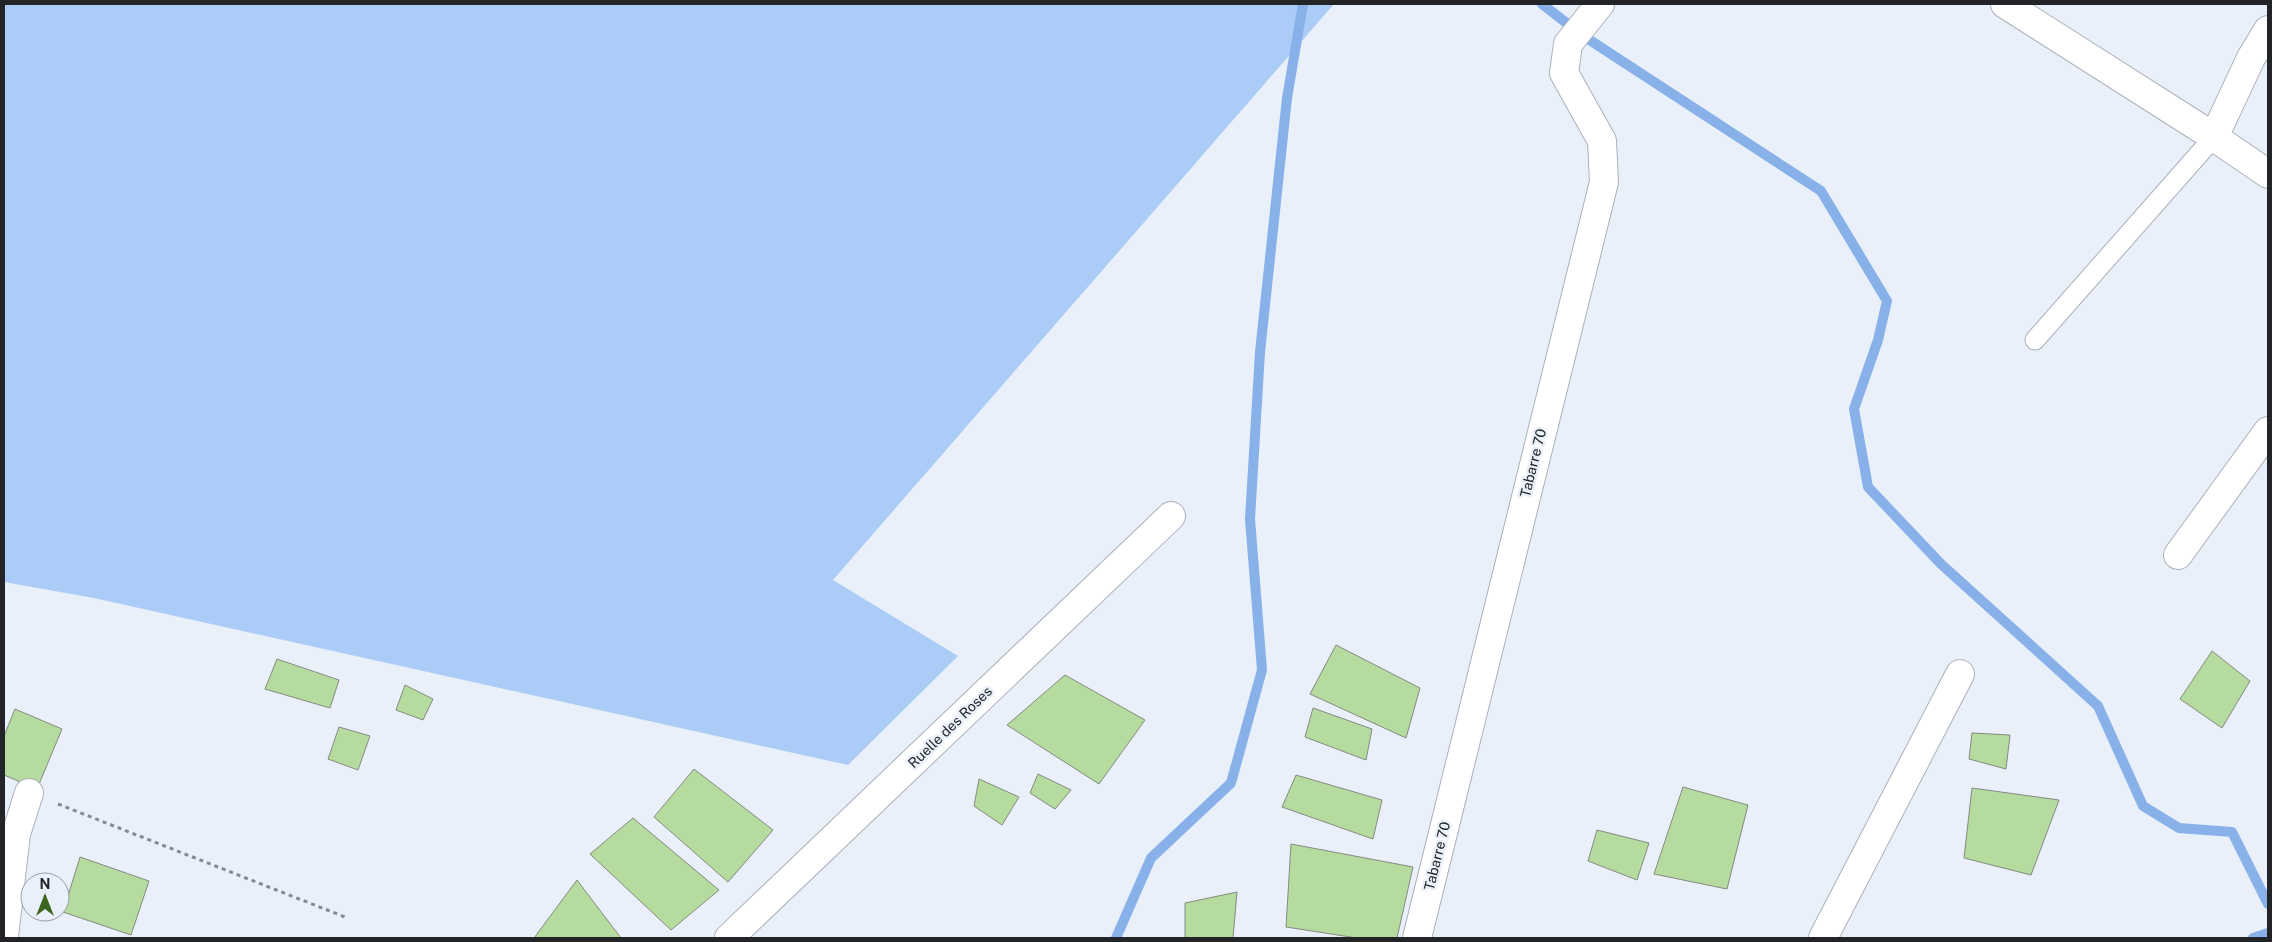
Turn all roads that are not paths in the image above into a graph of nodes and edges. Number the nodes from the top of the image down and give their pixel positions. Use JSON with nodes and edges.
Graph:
{"nodes":[{"id":1,"x":1600,"y":4,"type":"edge"},
{"id":2,"x":2005,"y":4,"type":"edge"},
{"id":3,"x":2268,"y":30,"type":"edge"},
{"id":4,"x":2214,"y":137,"type":"junction"},
{"id":5,"x":2268,"y":174,"type":"edge"},
{"id":6,"x":2035,"y":340,"type":"dead end"},
{"id":7,"x":2268,"y":431,"type":"edge"},
{"id":8,"x":1171,"y":516,"type":"dead end"},
{"id":9,"x":2178,"y":555,"type":"dead end"},
{"id":10,"x":1960,"y":674,"type":"dead end"},
{"id":11,"x":30,"y":793,"type":"road end"},
{"id":12,"x":4,"y":936,"type":"edge"},
{"id":13,"x":729,"y":938,"type":"edge"},
{"id":14,"x":1417,"y":938,"type":"edge"},
{"id":15,"x":1823,"y":938,"type":"edge"}],
"edges":[{"from":1,"to":14,"type":"street","name":"Tabarre 70"},
{"from":2,"to":4,"type":"street"},
{"from":3,"to":4,"type":"street"},
{"from":4,"to":5,"type":"street"},
{"from":4,"to":6,"type":"lane"},
{"from":7,"to":9,"type":"street"},
{"from":8,"to":13,"type":"street","name":"Ruelle des Roses"},
{"from":10,"to":15,"type":"street"},
{"from":11,"to":12,"type":"street"}]}
